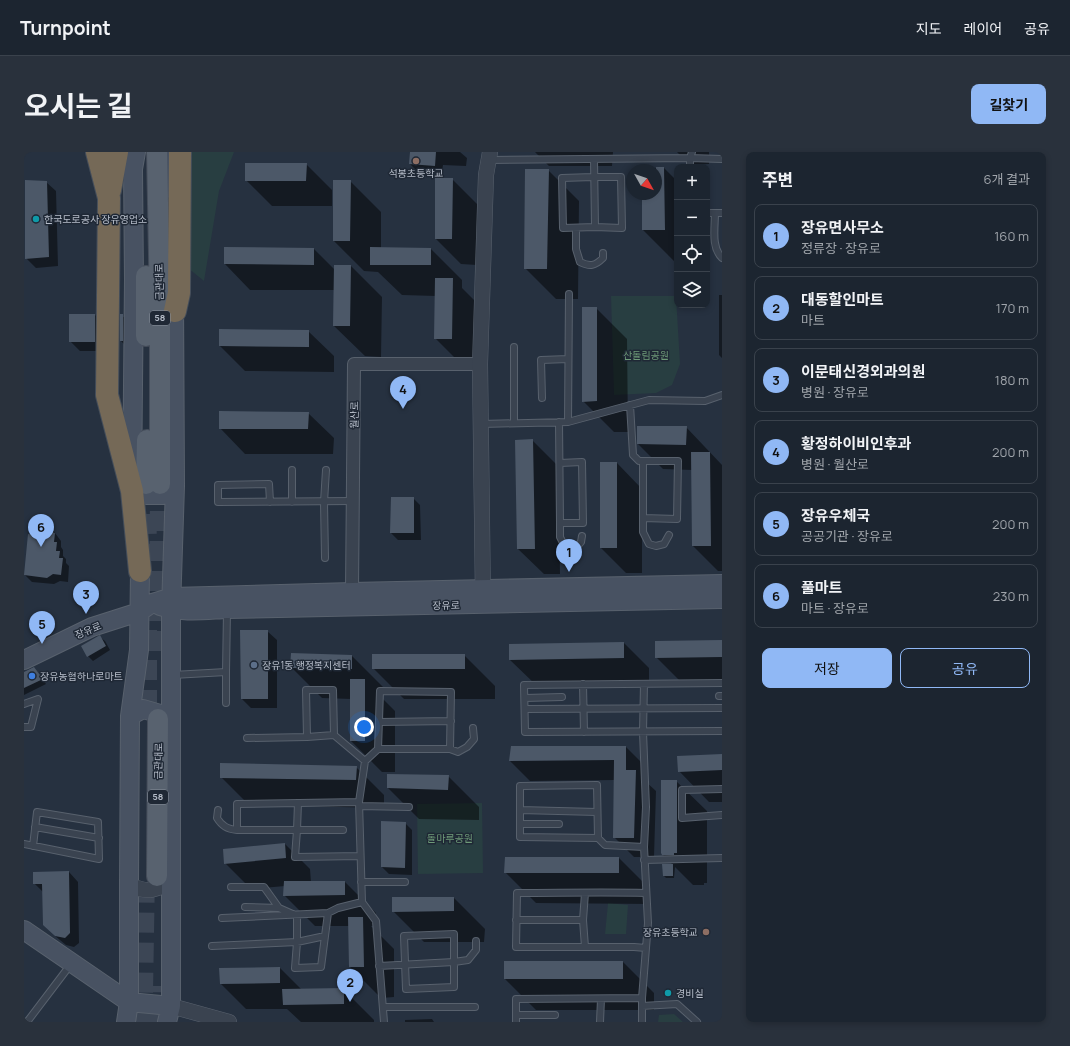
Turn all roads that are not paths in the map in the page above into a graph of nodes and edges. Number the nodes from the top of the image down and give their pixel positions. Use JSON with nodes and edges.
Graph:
{"nodes":[{"id":1,"x":97,"y":152,"type":"edge"},
{"id":2,"x":117,"y":152,"type":"edge"},
{"id":3,"x":136,"y":152,"type":"edge"},
{"id":4,"x":144,"y":152,"type":"edge"},
{"id":5,"x":157,"y":152,"type":"edge"},
{"id":6,"x":169,"y":152,"type":"edge"},
{"id":7,"x":180,"y":152,"type":"edge"},
{"id":8,"x":613,"y":152,"type":"edge"},
{"id":9,"x":691,"y":155,"type":"edge"},
{"id":10,"x":489,"y":156,"type":"edge"},
{"id":11,"x":613,"y":159,"type":"junction"},
{"id":12,"x":722,"y":159,"type":"edge"},
{"id":13,"x":594,"y":160,"type":"junction"},
{"id":14,"x":594,"y":177,"type":"junction"},
{"id":15,"x":109,"y":198,"type":"junction"},
{"id":16,"x":710,"y":213,"type":"edge"},
{"id":17,"x":715,"y":213,"type":"junction"},
{"id":18,"x":722,"y":213,"type":"edge"},
{"id":19,"x":595,"y":227,"type":"junction"},
{"id":20,"x":576,"y":228,"type":"junction"},
{"id":21,"x":603,"y":254,"type":"dead end"},
{"id":22,"x":722,"y":258,"type":"edge"},
{"id":23,"x":569,"y":294,"type":"dead end"},
{"id":24,"x":175,"y":311,"type":"junction"},
{"id":25,"x":514,"y":348,"type":"dead end"},
{"id":26,"x":568,"y":359,"type":"junction"},
{"id":27,"x":480,"y":364,"type":"junction"},
{"id":28,"x":721,"y":397,"type":"edge"},
{"id":29,"x":542,"y":398,"type":"dead end"},
{"id":30,"x":630,"y":405,"type":"junction"},
{"id":31,"x":559,"y":422,"type":"junction"},
{"id":32,"x":568,"y":422,"type":"junction"},
{"id":33,"x":514,"y":423,"type":"junction"},
{"id":34,"x":481,"y":424,"type":"junction"},
{"id":35,"x":644,"y":461,"type":"junction"},
{"id":36,"x":560,"y":463,"type":"junction"},
{"id":37,"x":292,"y":470,"type":"dead end"},
{"id":38,"x":326,"y":470,"type":"dead end"},
{"id":39,"x":153,"y":486,"type":"junction"},
{"id":40,"x":353,"y":501,"type":"junction"},
{"id":41,"x":270,"y":502,"type":"junction"},
{"id":42,"x":292,"y":502,"type":"junction"},
{"id":43,"x":324,"y":502,"type":"junction"},
{"id":44,"x":643,"y":518,"type":"junction"},
{"id":45,"x":560,"y":524,"type":"junction"},
{"id":46,"x":669,"y":535,"type":"dead end"},
{"id":47,"x":582,"y":536,"type":"dead end"},
{"id":48,"x":325,"y":558,"type":"dead end"},
{"id":49,"x":140,"y":571,"type":"joint"},
{"id":50,"x":722,"y":584,"type":"edge"},
{"id":51,"x":352,"y":592,"type":"junction"},
{"id":52,"x":483,"y":597,"type":"junction"},
{"id":53,"x":722,"y":600,"type":"edge"},
{"id":54,"x":171,"y":603,"type":"junction"},
{"id":55,"x":145,"y":607,"type":"junction"},
{"id":56,"x":227,"y":609,"type":"junction"},
{"id":57,"x":24,"y":660,"type":"edge"},
{"id":58,"x":226,"y":672,"type":"junction"},
{"id":59,"x":171,"y":675,"type":"junction"},
{"id":60,"x":722,"y":683,"type":"edge"},
{"id":61,"x":583,"y":684,"type":"junction"},
{"id":62,"x":644,"y":684,"type":"junction"},
{"id":63,"x":562,"y":697,"type":"dead end"},
{"id":64,"x":525,"y":698,"type":"junction"},
{"id":65,"x":226,"y":703,"type":"dead end"},
{"id":66,"x":24,"y":704,"type":"edge"},
{"id":67,"x":722,"y":708,"type":"edge"},
{"id":68,"x":525,"y":709,"type":"junction"},
{"id":69,"x":584,"y":709,"type":"junction"},
{"id":70,"x":643,"y":709,"type":"junction"},
{"id":71,"x":152,"y":718,"type":"junction"},
{"id":72,"x":451,"y":721,"type":"junction"},
{"id":73,"x":380,"y":722,"type":"junction"},
{"id":74,"x":24,"y":727,"type":"edge"},
{"id":75,"x":473,"y":728,"type":"dead end"},
{"id":76,"x":722,"y":731,"type":"edge"},
{"id":77,"x":584,"y":732,"type":"junction"},
{"id":78,"x":643,"y":732,"type":"junction"},
{"id":79,"x":334,"y":735,"type":"junction"},
{"id":80,"x":247,"y":738,"type":"dead end"},
{"id":81,"x":307,"y":738,"type":"junction"},
{"id":82,"x":450,"y":749,"type":"junction"},
{"id":83,"x":378,"y":750,"type":"junction"},
{"id":84,"x":365,"y":760,"type":"junction"},
{"id":85,"x":722,"y":790,"type":"edge"},
{"id":86,"x":298,"y":803,"type":"junction"},
{"id":87,"x":359,"y":804,"type":"junction"},
{"id":88,"x":409,"y":806,"type":"dead end"},
{"id":89,"x":218,"y":810,"type":"dead end"},
{"id":90,"x":520,"y":810,"type":"junction"},
{"id":91,"x":597,"y":812,"type":"junction"},
{"id":92,"x":722,"y":815,"type":"edge"},
{"id":93,"x":520,"y":824,"type":"junction"},
{"id":94,"x":559,"y":824,"type":"dead end"},
{"id":95,"x":35,"y":827,"type":"junction"},
{"id":96,"x":237,"y":830,"type":"junction"},
{"id":97,"x":297,"y":830,"type":"junction"},
{"id":98,"x":343,"y":830,"type":"dead end"},
{"id":99,"x":99,"y":838,"type":"junction"},
{"id":100,"x":598,"y":838,"type":"junction"},
{"id":101,"x":24,"y":844,"type":"edge"},
{"id":102,"x":33,"y":846,"type":"junction"},
{"id":103,"x":644,"y":847,"type":"junction"},
{"id":104,"x":360,"y":856,"type":"junction"},
{"id":105,"x":722,"y":858,"type":"edge"},
{"id":106,"x":644,"y":860,"type":"junction"},
{"id":107,"x":150,"y":879,"type":"junction"},
{"id":108,"x":361,"y":882,"type":"junction"},
{"id":109,"x":405,"y":882,"type":"dead end"},
{"id":110,"x":231,"y":887,"type":"dead end"},
{"id":111,"x":585,"y":893,"type":"junction"},
{"id":112,"x":646,"y":893,"type":"junction"},
{"id":113,"x":362,"y":902,"type":"junction"},
{"id":114,"x":245,"y":907,"type":"dead end"},
{"id":115,"x":279,"y":908,"type":"junction"},
{"id":116,"x":328,"y":913,"type":"junction"},
{"id":117,"x":297,"y":916,"type":"junction"},
{"id":118,"x":222,"y":918,"type":"dead end"},
{"id":119,"x":516,"y":920,"type":"junction"},
{"id":120,"x":583,"y":920,"type":"junction"},
{"id":121,"x":24,"y":930,"type":"edge"},
{"id":122,"x":325,"y":936,"type":"junction"},
{"id":123,"x":476,"y":941,"type":"dead end"},
{"id":124,"x":297,"y":942,"type":"junction"},
{"id":125,"x":212,"y":946,"type":"dead end"},
{"id":126,"x":585,"y":947,"type":"junction"},
{"id":127,"x":646,"y":948,"type":"junction"},
{"id":128,"x":454,"y":962,"type":"junction"},
{"id":129,"x":72,"y":963,"type":"junction"},
{"id":130,"x":404,"y":964,"type":"junction"},
{"id":131,"x":379,"y":966,"type":"junction"},
{"id":132,"x":601,"y":998,"type":"junction"},
{"id":133,"x":642,"y":998,"type":"junction"},
{"id":134,"x":129,"y":1002,"type":"junction"},
{"id":135,"x":642,"y":1006,"type":"junction"},
{"id":136,"x":475,"y":1007,"type":"dead end"},
{"id":137,"x":383,"y":1008,"type":"junction"},
{"id":138,"x":169,"y":1014,"type":"edge"},
{"id":139,"x":555,"y":1015,"type":"dead end"},
{"id":140,"x":516,"y":1019,"type":"edge"},
{"id":141,"x":224,"y":1021,"type":"edge"},
{"id":142,"x":27,"y":1022,"type":"edge"},
{"id":143,"x":126,"y":1022,"type":"edge"},
{"id":144,"x":384,"y":1022,"type":"edge"},
{"id":145,"x":600,"y":1022,"type":"edge"},
{"id":146,"x":642,"y":1022,"type":"edge"},
{"id":147,"x":697,"y":1022,"type":"edge"}],
"edges":[{"from":1,"to":15,"type":"highway"},
{"from":2,"to":15,"type":"highway"},
{"from":3,"to":39,"type":"main road"},
{"from":4,"to":39,"type":"main road","name":"금관대로","number":"58"},
{"from":5,"to":39,"type":"main road","name":"금관대로","number":"58"},
{"from":6,"to":24,"type":"main road"},
{"from":7,"to":24,"type":"highway"},
{"from":8,"to":11,"type":"lane"},
{"from":9,"to":11,"type":"lane"},
{"from":9,"to":12,"type":"lane"},
{"from":10,"to":13,"type":"lane"},
{"from":10,"to":27,"type":"street"},
{"from":11,"to":13,"type":"lane"},
{"from":13,"to":14,"type":"lane"},
{"from":14,"to":19,"type":"lane"},
{"from":14,"to":19,"type":"lane"},
{"from":14,"to":20,"type":"lane"},
{"from":15,"to":39,"type":"highway"},
{"from":16,"to":17,"type":"lane"},
{"from":17,"to":18,"type":"lane"},
{"from":17,"to":22,"type":"lane"},
{"from":19,"to":20,"type":"lane"},
{"from":20,"to":21,"type":"lane"},
{"from":23,"to":26,"type":"lane"},
{"from":24,"to":39,"type":"main road"},
{"from":25,"to":33,"type":"lane"},
{"from":26,"to":29,"type":"lane"},
{"from":26,"to":32,"type":"lane"},
{"from":27,"to":34,"type":"street"},
{"from":27,"to":40,"type":"street","name":"월산로"},
{"from":28,"to":30,"type":"lane"},
{"from":30,"to":32,"type":"lane"},
{"from":30,"to":35,"type":"lane"},
{"from":31,"to":32,"type":"lane"},
{"from":31,"to":33,"type":"lane"},
{"from":31,"to":36,"type":"lane"},
{"from":33,"to":34,"type":"lane"},
{"from":34,"to":52,"type":"street"},
{"from":35,"to":44,"type":"lane"},
{"from":35,"to":44,"type":"lane"},
{"from":36,"to":45,"type":"lane"},
{"from":36,"to":45,"type":"lane"},
{"from":37,"to":42,"type":"lane"},
{"from":38,"to":43,"type":"lane"},
{"from":39,"to":49,"type":"highway"},
{"from":39,"to":54,"type":"main road"},
{"from":40,"to":43,"type":"lane"},
{"from":40,"to":51,"type":"street","name":"월산로"},
{"from":41,"to":41,"type":"lane"},
{"from":41,"to":42,"type":"lane"},
{"from":42,"to":43,"type":"lane"},
{"from":43,"to":48,"type":"lane"},
{"from":44,"to":46,"type":"lane"},
{"from":45,"to":47,"type":"lane"},
{"from":49,"to":55,"type":"main road"},
{"from":50,"to":52,"type":"main road","name":"장유로"},
{"from":51,"to":52,"type":"main road","name":"장유로"},
{"from":51,"to":54,"type":"main road","name":"장유로"},
{"from":52,"to":53,"type":"main road","name":"장유로"},
{"from":52,"to":56,"type":"main road","name":"장유로"},
{"from":54,"to":55,"type":"main road","name":"장유로"},
{"from":54,"to":56,"type":"main road","name":"장유로"},
{"from":54,"to":59,"type":"main road"},
{"from":55,"to":57,"type":"main road","name":"장유로"},
{"from":55,"to":71,"type":"main road"},
{"from":56,"to":58,"type":"lane"},
{"from":58,"to":59,"type":"lane"},
{"from":58,"to":65,"type":"lane"},
{"from":59,"to":71,"type":"main road"},
{"from":60,"to":62,"type":"lane"},
{"from":61,"to":62,"type":"lane"},
{"from":61,"to":64,"type":"lane"},
{"from":61,"to":69,"type":"lane"},
{"from":62,"to":70,"type":"lane"},
{"from":63,"to":64,"type":"lane"},
{"from":64,"to":68,"type":"lane"},
{"from":66,"to":74,"type":"lane"},
{"from":67,"to":70,"type":"lane"},
{"from":68,"to":69,"type":"lane"},
{"from":68,"to":77,"type":"lane"},
{"from":69,"to":70,"type":"lane"},
{"from":69,"to":77,"type":"lane"},
{"from":70,"to":78,"type":"lane"},
{"from":71,"to":107,"type":"main road","name":"금관대로","number":"58"},
{"from":71,"to":107,"type":"main road"},
{"from":72,"to":73,"type":"lane"},
{"from":72,"to":73,"type":"lane"},
{"from":72,"to":82,"type":"lane"},
{"from":73,"to":83,"type":"lane"},
{"from":75,"to":82,"type":"lane"},
{"from":76,"to":78,"type":"lane"},
{"from":77,"to":78,"type":"lane"},
{"from":78,"to":103,"type":"lane"},
{"from":79,"to":81,"type":"lane"},
{"from":79,"to":81,"type":"lane"},
{"from":79,"to":84,"type":"lane"},
{"from":80,"to":81,"type":"lane"},
{"from":82,"to":83,"type":"lane"},
{"from":83,"to":84,"type":"lane"},
{"from":84,"to":87,"type":"lane"},
{"from":85,"to":92,"type":"lane"},
{"from":86,"to":87,"type":"lane"},
{"from":86,"to":96,"type":"lane"},
{"from":86,"to":97,"type":"lane"},
{"from":87,"to":88,"type":"lane"},
{"from":87,"to":104,"type":"lane"},
{"from":89,"to":96,"type":"lane"},
{"from":90,"to":91,"type":"lane"},
{"from":90,"to":91,"type":"lane"},
{"from":90,"to":93,"type":"lane"},
{"from":91,"to":100,"type":"lane"},
{"from":93,"to":94,"type":"lane"},
{"from":93,"to":100,"type":"lane"},
{"from":95,"to":99,"type":"lane"},
{"from":95,"to":99,"type":"lane"},
{"from":95,"to":102,"type":"lane"},
{"from":96,"to":97,"type":"lane"},
{"from":97,"to":98,"type":"lane"},
{"from":97,"to":104,"type":"lane"},
{"from":99,"to":102,"type":"lane"},
{"from":100,"to":103,"type":"lane"},
{"from":101,"to":102,"type":"lane"},
{"from":103,"to":106,"type":"lane"},
{"from":104,"to":108,"type":"lane"},
{"from":105,"to":106,"type":"lane"},
{"from":106,"to":112,"type":"lane"},
{"from":107,"to":134,"type":"main road"},
{"from":107,"to":138,"type":"main road"},
{"from":108,"to":109,"type":"lane"},
{"from":108,"to":113,"type":"lane"},
{"from":110,"to":115,"type":"lane"},
{"from":111,"to":112,"type":"lane"},
{"from":111,"to":119,"type":"lane"},
{"from":111,"to":120,"type":"lane"},
{"from":112,"to":127,"type":"lane"},
{"from":113,"to":116,"type":"lane"},
{"from":113,"to":131,"type":"lane"},
{"from":114,"to":115,"type":"lane"},
{"from":115,"to":117,"type":"lane"},
{"from":116,"to":117,"type":"lane"},
{"from":116,"to":122,"type":"lane"},
{"from":117,"to":118,"type":"lane"},
{"from":117,"to":124,"type":"lane"},
{"from":119,"to":120,"type":"lane"},
{"from":119,"to":126,"type":"lane"},
{"from":120,"to":126,"type":"lane"},
{"from":121,"to":129,"type":"main road"},
{"from":122,"to":124,"type":"lane"},
{"from":122,"to":124,"type":"lane"},
{"from":123,"to":128,"type":"lane"},
{"from":124,"to":125,"type":"lane"},
{"from":126,"to":127,"type":"lane"},
{"from":127,"to":133,"type":"lane"},
{"from":128,"to":130,"type":"lane"},
{"from":128,"to":130,"type":"lane"},
{"from":128,"to":130,"type":"lane"},
{"from":129,"to":134,"type":"main road"},
{"from":129,"to":142,"type":"lane"},
{"from":130,"to":131,"type":"lane"},
{"from":131,"to":137,"type":"lane"},
{"from":132,"to":133,"type":"lane"},
{"from":132,"to":140,"type":"lane"},
{"from":132,"to":145,"type":"lane"},
{"from":133,"to":135,"type":"lane"},
{"from":134,"to":138,"type":"main road"},
{"from":134,"to":143,"type":"main road"},
{"from":135,"to":146,"type":"lane"},
{"from":135,"to":147,"type":"lane"},
{"from":136,"to":137,"type":"lane"},
{"from":137,"to":144,"type":"lane"},
{"from":138,"to":141,"type":"street"},
{"from":139,"to":140,"type":"lane"}]}
